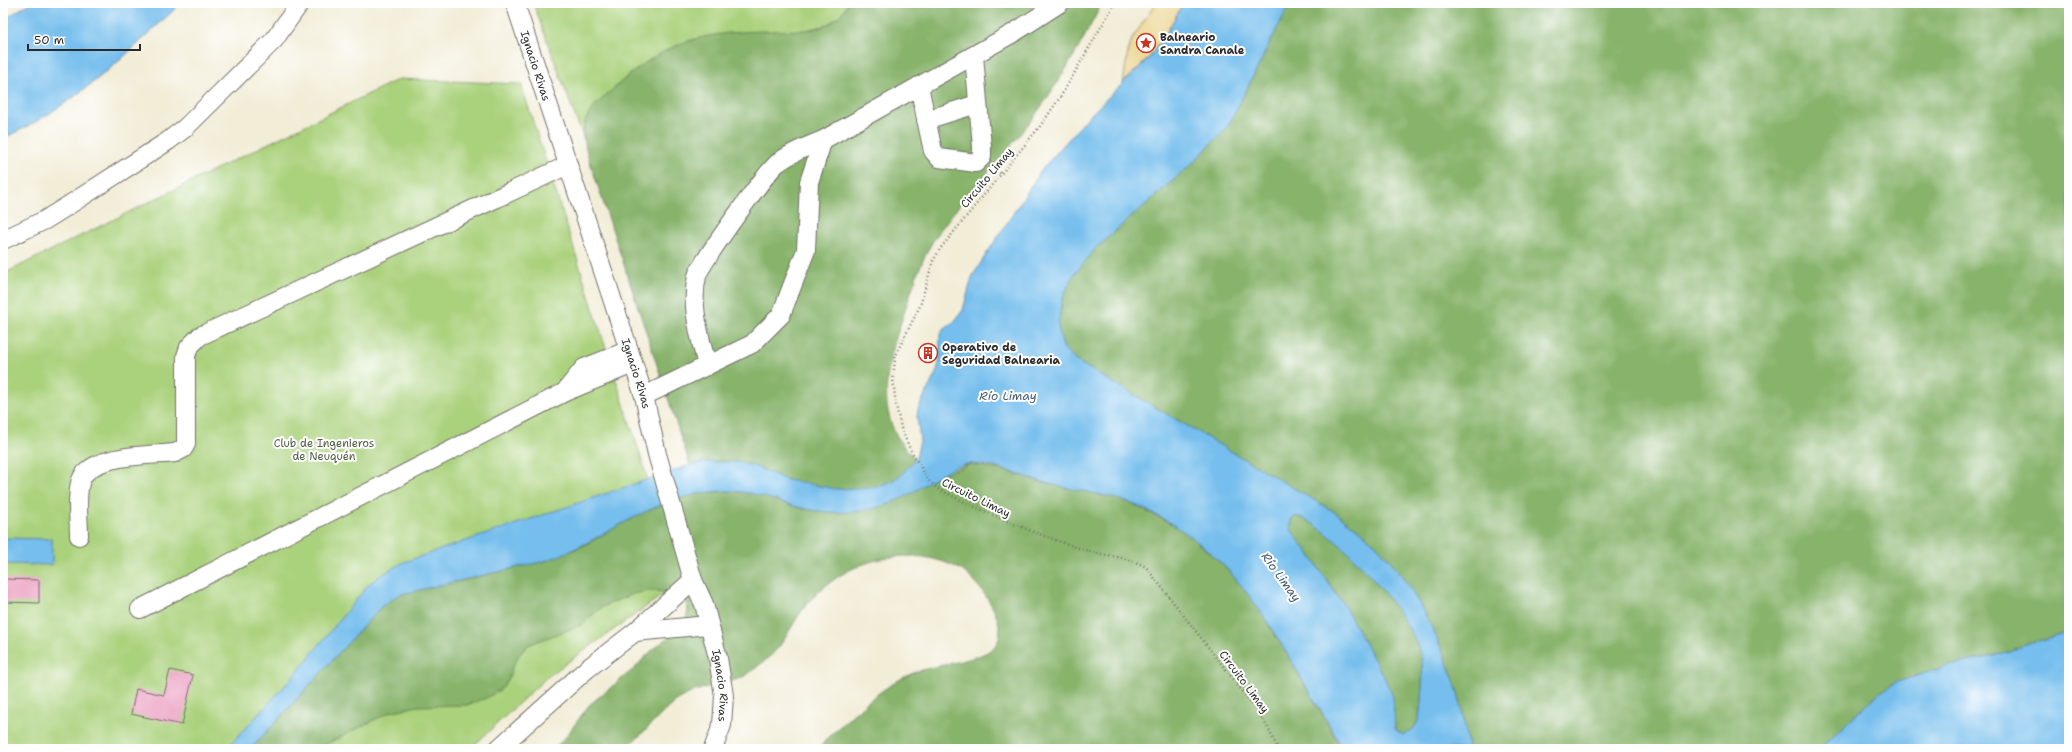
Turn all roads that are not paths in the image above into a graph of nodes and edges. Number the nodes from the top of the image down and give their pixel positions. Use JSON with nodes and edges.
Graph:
{"nodes":[{"id":1,"x":290,"y":3,"type":"edge"},
{"id":2,"x":300,"y":3,"type":"edge"},
{"id":3,"x":515,"y":3,"type":"edge"},
{"id":4,"x":1060,"y":3,"type":"edge"},
{"id":5,"x":974,"y":56,"type":"junction"},
{"id":6,"x":919,"y":86,"type":"junction"},
{"id":7,"x":977,"y":104,"type":"junction"},
{"id":8,"x":926,"y":120,"type":"junction"},
{"id":9,"x":823,"y":140,"type":"junction"},
{"id":10,"x":568,"y":165,"type":"junction"},
{"id":11,"x":3,"y":228,"type":"edge"},
{"id":12,"x":3,"y":240,"type":"edge"},
{"id":13,"x":631,"y":357,"type":"junction"},
{"id":14,"x":707,"y":366,"type":"junction"},
{"id":15,"x":644,"y":396,"type":"junction"},
{"id":16,"x":79,"y":536,"type":"dead end"},
{"id":17,"x":693,"y":580,"type":"junction"},
{"id":18,"x":140,"y":609,"type":"dead end"},
{"id":19,"x":708,"y":625,"type":"junction"},
{"id":20,"x":635,"y":632,"type":"junction"},
{"id":21,"x":498,"y":749,"type":"edge"},
{"id":22,"x":713,"y":749,"type":"edge"}],
"edges":[{"from":1,"to":11,"type":"street"},
{"from":2,"to":12,"type":"street"},
{"from":3,"to":10,"type":"street","name":"Ignacio Rivas"},
{"from":4,"to":5,"type":"street"},
{"from":5,"to":6,"type":"street"},
{"from":5,"to":7,"type":"street"},
{"from":6,"to":8,"type":"street"},
{"from":6,"to":9,"type":"street"},
{"from":7,"to":8,"type":"street"},
{"from":7,"to":8,"type":"street"},
{"from":9,"to":14,"type":"street"},
{"from":9,"to":14,"type":"street"},
{"from":10,"to":13,"type":"street","name":"Ignacio Rivas"},
{"from":10,"to":16,"type":"street"},
{"from":13,"to":15,"type":"street","name":"Ignacio Rivas"},
{"from":13,"to":18,"type":"street"},
{"from":14,"to":15,"type":"street"},
{"from":15,"to":17,"type":"street","name":"Ignacio Rivas"},
{"from":17,"to":19,"type":"street","name":"Ignacio Rivas"},
{"from":17,"to":20,"type":"street"},
{"from":19,"to":20,"type":"street"},
{"from":19,"to":22,"type":"street","name":"Ignacio Rivas"},
{"from":20,"to":21,"type":"street"}]}
